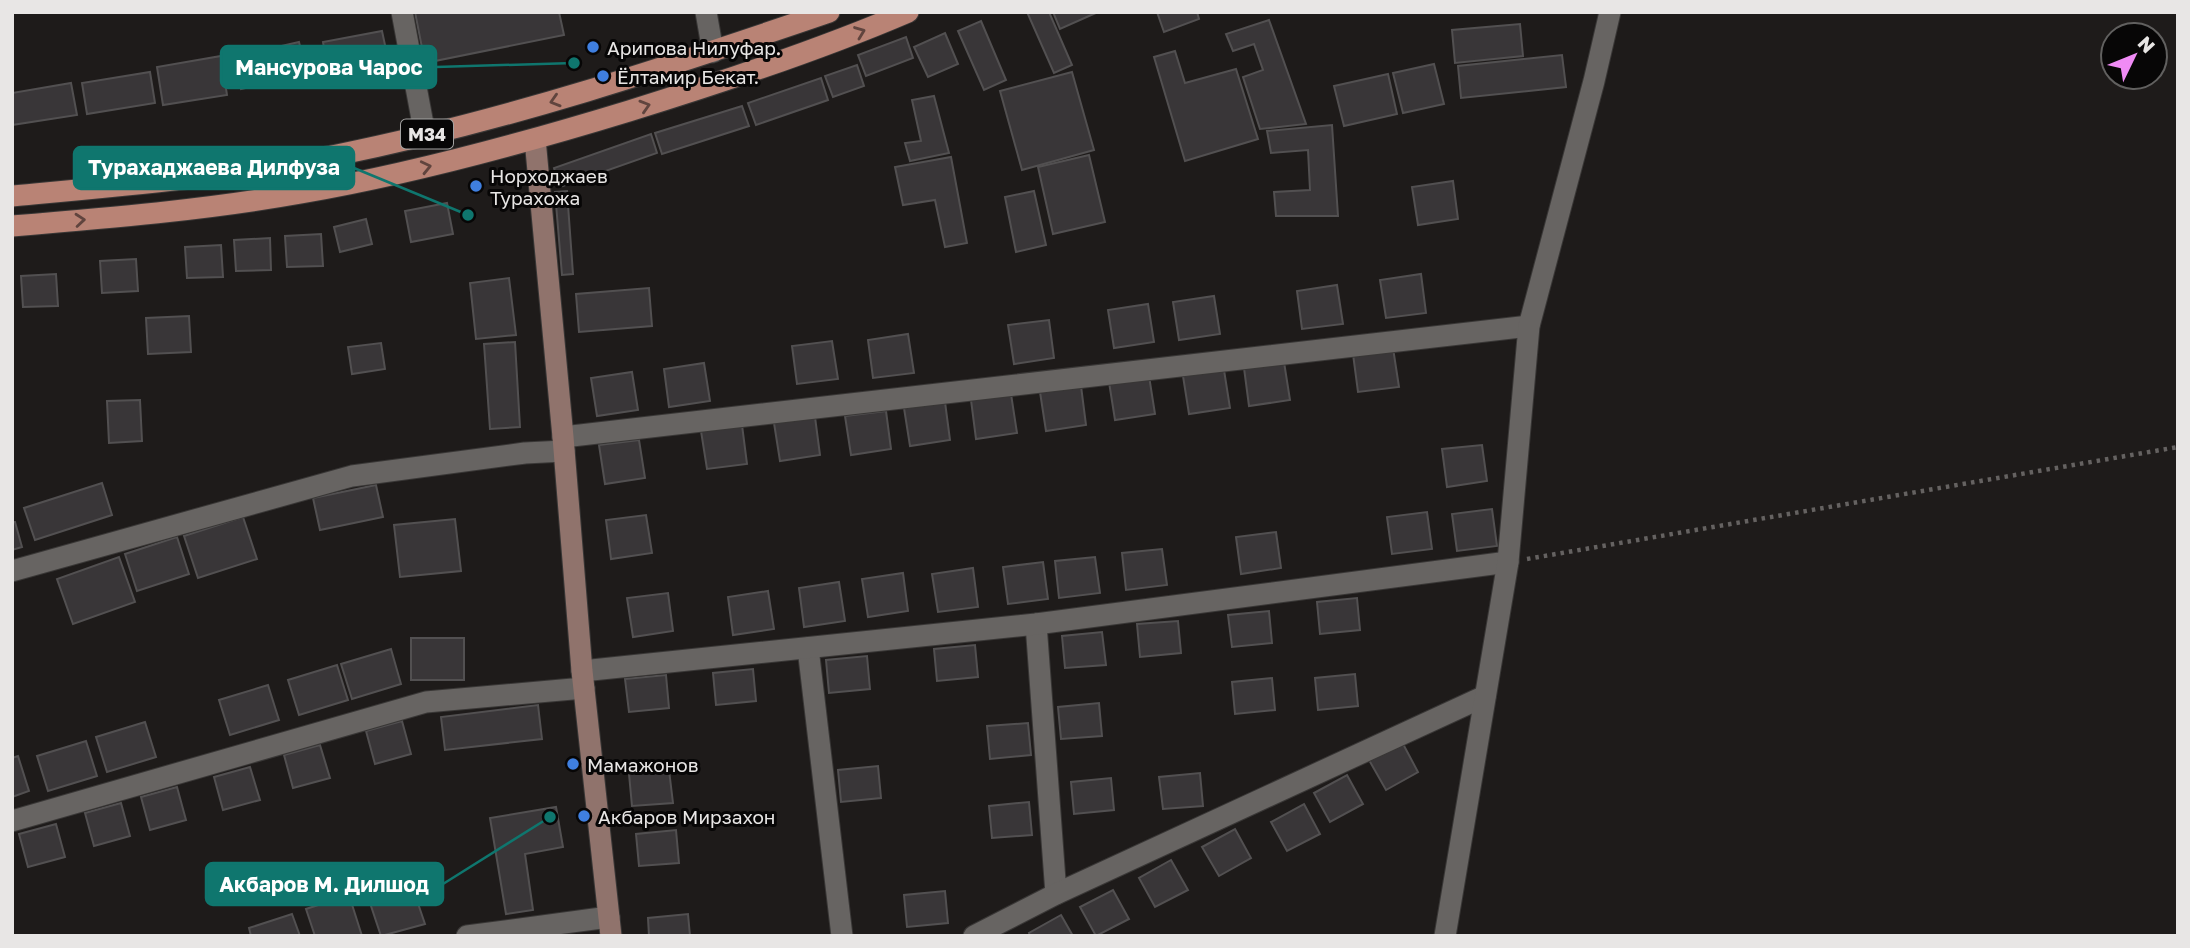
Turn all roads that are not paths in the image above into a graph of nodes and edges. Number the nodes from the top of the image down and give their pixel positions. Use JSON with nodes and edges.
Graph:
{"nodes":[{"id":1,"x":402,"y":12,"type":"edge"},
{"id":2,"x":706,"y":12,"type":"edge"},
{"id":3,"x":830,"y":12,"type":"edge"},
{"id":4,"x":908,"y":12,"type":"edge"},
{"id":5,"x":1610,"y":12,"type":"edge"},
{"id":6,"x":713,"y":51,"type":"junction"},
{"id":7,"x":425,"y":135,"type":"junction"},
{"id":8,"x":535,"y":139,"type":"junction"},
{"id":9,"x":12,"y":195,"type":"edge"},
{"id":10,"x":12,"y":226,"type":"edge"},
{"id":11,"x":1529,"y":326,"type":"junction"},
{"id":12,"x":564,"y":444,"type":"junction"},
{"id":13,"x":1508,"y":562,"type":"junction"},
{"id":14,"x":12,"y":571,"type":"edge"},
{"id":15,"x":1036,"y":624,"type":"junction"},
{"id":16,"x":808,"y":648,"type":"junction"},
{"id":17,"x":583,"y":680,"type":"junction"},
{"id":18,"x":1485,"y":696,"type":"junction"},
{"id":19,"x":12,"y":821,"type":"edge"},
{"id":20,"x":1056,"y":894,"type":"junction"},
{"id":21,"x":610,"y":927,"type":"edge"},
{"id":22,"x":467,"y":936,"type":"edge"},
{"id":23,"x":842,"y":936,"type":"edge"},
{"id":24,"x":974,"y":936,"type":"edge"},
{"id":25,"x":1445,"y":936,"type":"edge"}],
"edges":[{"from":1,"to":7,"type":"street"},
{"from":2,"to":6,"type":"street"},
{"from":3,"to":6,"type":"main road","number":"M34"},
{"from":8,"to":4,"type":"main road","number":"M34","one_way":true},
{"from":5,"to":11,"type":"street"},
{"from":6,"to":7,"type":"main road","number":"M34","one_way":true},
{"from":7,"to":9,"type":"main road","number":"M34"},
{"from":10,"to":8,"type":"main road","number":"M34","one_way":true},
{"from":8,"to":12,"type":"street"},
{"from":11,"to":12,"type":"street"},
{"from":11,"to":13,"type":"street"},
{"from":12,"to":14,"type":"street"},
{"from":12,"to":17,"type":"street"},
{"from":13,"to":15,"type":"street"},
{"from":13,"to":18,"type":"street"},
{"from":15,"to":16,"type":"street"},
{"from":15,"to":20,"type":"street"},
{"from":16,"to":17,"type":"street"},
{"from":16,"to":23,"type":"street"},
{"from":17,"to":19,"type":"street"},
{"from":17,"to":21,"type":"street"},
{"from":18,"to":20,"type":"street"},
{"from":18,"to":25,"type":"street"},
{"from":20,"to":24,"type":"street"},
{"from":21,"to":22,"type":"street"}]}
